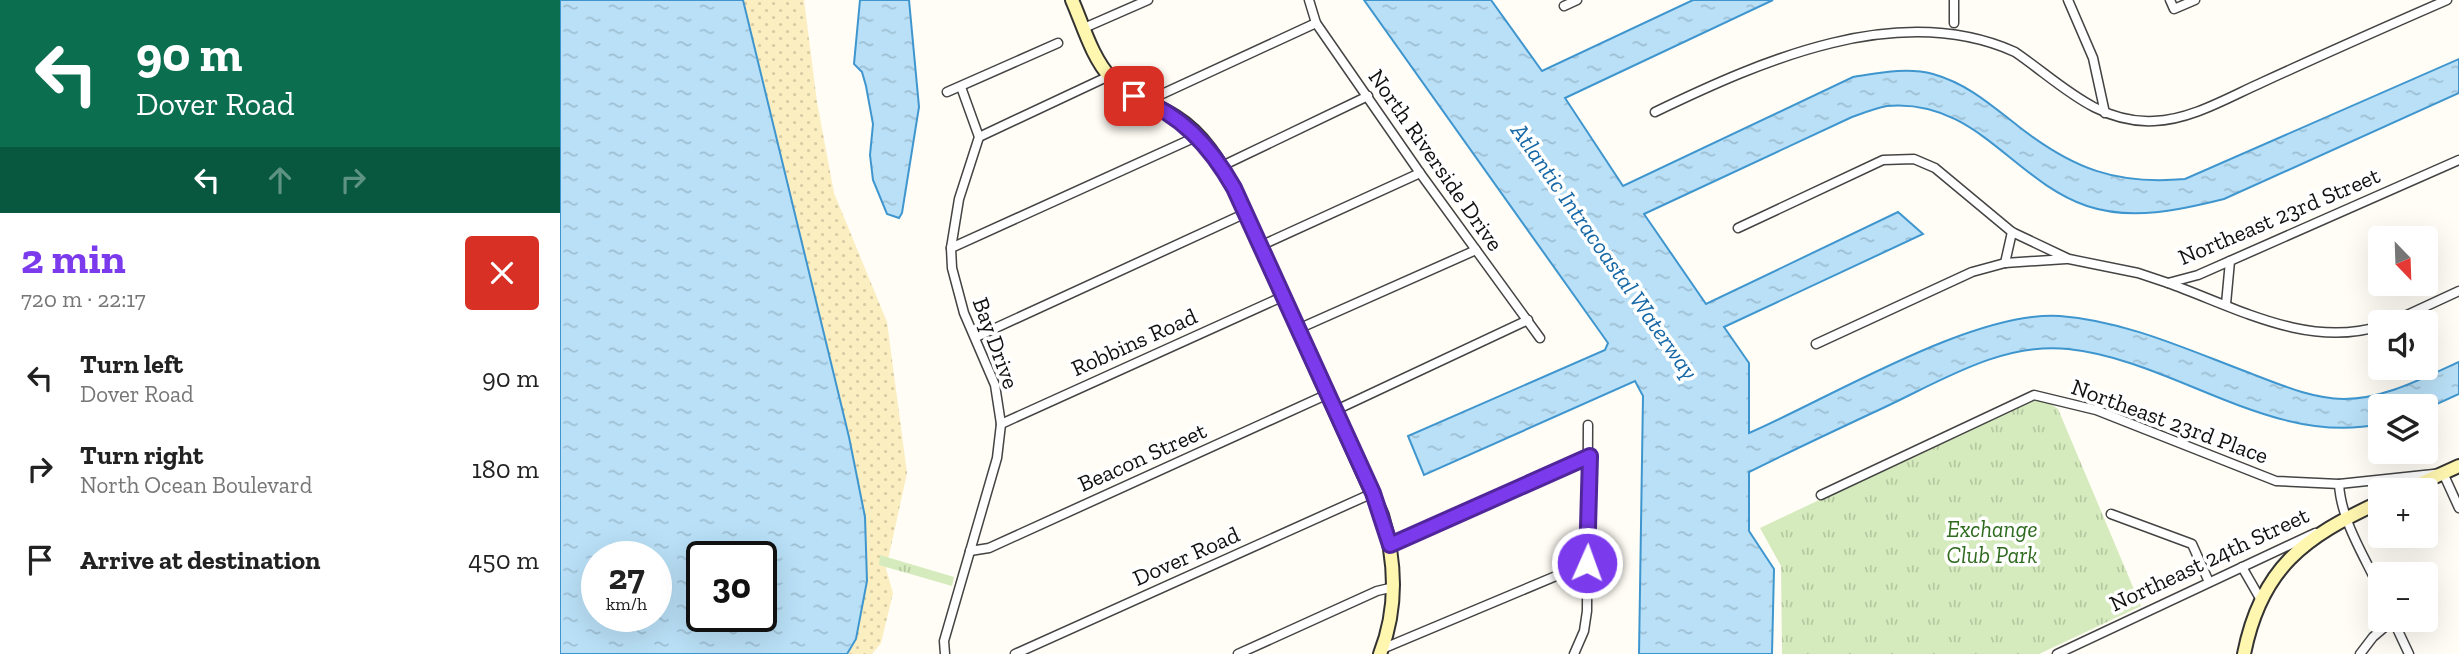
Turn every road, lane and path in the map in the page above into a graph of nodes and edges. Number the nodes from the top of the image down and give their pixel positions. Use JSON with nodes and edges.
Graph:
{"nodes":[{"id":1,"x":1072,"y":0,"type":"edge"},
{"id":2,"x":1148,"y":0,"type":"edge"},
{"id":3,"x":1309,"y":0,"type":"edge"},
{"id":4,"x":1577,"y":0,"type":"edge"},
{"id":5,"x":1954,"y":0,"type":"edge"},
{"id":6,"x":2068,"y":0,"type":"edge"},
{"id":7,"x":2170,"y":0,"type":"edge"},
{"id":8,"x":2195,"y":0,"type":"edge"},
{"id":9,"x":2447,"y":0,"type":"edge"},
{"id":10,"x":1564,"y":6,"type":"dead end"},
{"id":11,"x":1941,"y":22,"type":"dead end"},
{"id":12,"x":1316,"y":23,"type":"junction"},
{"id":13,"x":1954,"y":23,"type":"junction"},
{"id":14,"x":1084,"y":28,"type":"junction"},
{"id":15,"x":1841,"y":30,"type":"dead end"},
{"id":16,"x":1058,"y":43,"type":"dead end"},
{"id":17,"x":1109,"y":76,"type":"junction"},
{"id":18,"x":961,"y":87,"type":"junction"},
{"id":19,"x":947,"y":92,"type":"dead end"},
{"id":20,"x":1368,"y":96,"type":"junction"},
{"id":21,"x":1147,"y":101,"type":"junction"},
{"id":22,"x":1655,"y":112,"type":"dead end"},
{"id":23,"x":2105,"y":113,"type":"junction"},
{"id":24,"x":1198,"y":136,"type":"junction"},
{"id":25,"x":979,"y":137,"type":"junction"},
{"id":26,"x":2459,"y":160,"type":"edge"},
{"id":27,"x":1222,"y":166,"type":"junction"},
{"id":28,"x":1420,"y":173,"type":"junction"},
{"id":29,"x":1246,"y":213,"type":"junction"},
{"id":30,"x":1738,"y":228,"type":"dead end"},
{"id":31,"x":2012,"y":232,"type":"junction"},
{"id":32,"x":1260,"y":246,"type":"junction"},
{"id":33,"x":951,"y":248,"type":"junction"},
{"id":34,"x":1476,"y":250,"type":"junction"},
{"id":35,"x":2069,"y":259,"type":"junction"},
{"id":36,"x":2230,"y":261,"type":"junction"},
{"id":37,"x":2006,"y":263,"type":"junction"},
{"id":38,"x":2168,"y":283,"type":"junction"},
{"id":39,"x":2459,"y":292,"type":"edge"},
{"id":40,"x":1283,"y":296,"type":"junction"},
{"id":41,"x":2226,"y":304,"type":"junction"},
{"id":42,"x":2419,"y":310,"type":"edge"},
{"id":43,"x":1528,"y":320,"type":"junction"},
{"id":44,"x":1298,"y":329,"type":"junction"},
{"id":45,"x":2368,"y":330,"type":"edge"},
{"id":46,"x":976,"y":337,"type":"junction"},
{"id":47,"x":1540,"y":338,"type":"dead end"},
{"id":48,"x":1816,"y":344,"type":"dead end"},
{"id":49,"x":1328,"y":394,"type":"junction"},
{"id":50,"x":1336,"y":410,"type":"junction"},
{"id":51,"x":1001,"y":424,"type":"junction"},
{"id":52,"x":1588,"y":425,"type":"dead end"},
{"id":53,"x":1590,"y":456,"type":"junction"},
{"id":54,"x":2459,"y":466,"type":"edge"},
{"id":55,"x":2443,"y":473,"type":"junction"},
{"id":56,"x":2432,"y":478,"type":"edge"},
{"id":57,"x":2339,"y":484,"type":"junction"},
{"id":58,"x":1373,"y":493,"type":"junction"},
{"id":59,"x":1821,"y":495,"type":"dead end"},
{"id":60,"x":2368,"y":507,"type":"edge"},
{"id":61,"x":2459,"y":508,"type":"edge"},
{"id":62,"x":2111,"y":514,"type":"dead end"},
{"id":63,"x":2347,"y":517,"type":"junction"},
{"id":64,"x":2330,"y":526,"type":"junction"},
{"id":65,"x":1390,"y":545,"type":"junction"},
{"id":66,"x":970,"y":551,"type":"junction"},
{"id":67,"x":1587,"y":563,"type":"junction"},
{"id":68,"x":2368,"y":563,"type":"edge"},
{"id":69,"x":2242,"y":566,"type":"junction"},
{"id":70,"x":2209,"y":582,"type":"junction"},
{"id":71,"x":1394,"y":587,"type":"junction"},
{"id":72,"x":2261,"y":600,"type":"junction"},
{"id":73,"x":2379,"y":632,"type":"edge"},
{"id":74,"x":2399,"y":632,"type":"edge"},
{"id":75,"x":1381,"y":652,"type":"edge"},
{"id":76,"x":945,"y":654,"type":"edge"},
{"id":77,"x":1015,"y":654,"type":"edge"},
{"id":78,"x":1238,"y":654,"type":"edge"},
{"id":79,"x":1574,"y":654,"type":"edge"},
{"id":80,"x":2057,"y":654,"type":"edge"},
{"id":81,"x":2244,"y":654,"type":"edge"},
{"id":82,"x":2360,"y":654,"type":"edge"},
{"id":83,"x":2409,"y":654,"type":"edge"}],
"edges":[{"from":1,"to":14,"type":"main road"},
{"from":2,"to":14,"type":"street"},
{"from":3,"to":12,"type":"street","name":"North Riverside Drive"},
{"from":4,"to":10,"type":"street"},
{"from":5,"to":13,"type":"street"},
{"from":6,"to":23,"type":"street"},
{"from":7,"to":8,"type":"street"},
{"from":9,"to":23,"type":"street"},
{"from":11,"to":13,"type":"street"},
{"from":12,"to":20,"type":"street","name":"North Riverside Drive"},
{"from":12,"to":21,"type":"street"},
{"from":13,"to":23,"type":"street"},
{"from":14,"to":17,"type":"main road"},
{"from":15,"to":22,"type":"street"},
{"from":16,"to":18,"type":"street"},
{"from":17,"to":21,"type":"main road"},
{"from":17,"to":25,"type":"street"},
{"from":18,"to":19,"type":"street"},
{"from":18,"to":25,"type":"street"},
{"from":20,"to":27,"type":"street"},
{"from":20,"to":28,"type":"street","name":"North Riverside Drive"},
{"from":21,"to":24,"type":"main road"},
{"from":24,"to":27,"type":"main road"},
{"from":24,"to":33,"type":"street"},
{"from":25,"to":33,"type":"street","name":"Bay Drive"},
{"from":26,"to":36,"type":"street","name":"Northeast 23rd Street"},
{"from":27,"to":29,"type":"main road"},
{"from":28,"to":32,"type":"street"},
{"from":28,"to":34,"type":"street","name":"North Riverside Drive"},
{"from":29,"to":32,"type":"main road"},
{"from":29,"to":46,"type":"street"},
{"from":30,"to":31,"type":"street","name":"Northeast 23rd Street"},
{"from":31,"to":35,"type":"street","name":"Northeast 23rd Street"},
{"from":31,"to":37,"type":"street"},
{"from":32,"to":40,"type":"main road"},
{"from":33,"to":46,"type":"street","name":"Bay Drive"},
{"from":34,"to":43,"type":"street","name":"North Riverside Drive"},
{"from":34,"to":44,"type":"street"},
{"from":35,"to":37,"type":"street"},
{"from":35,"to":38,"type":"street","name":"Northeast 23rd Street"},
{"from":36,"to":38,"type":"street","name":"Northeast 23rd Street"},
{"from":36,"to":41,"type":"street"},
{"from":37,"to":48,"type":"street"},
{"from":38,"to":41,"type":"street"},
{"from":39,"to":42,"type":"street"},
{"from":40,"to":44,"type":"main road"},
{"from":40,"to":51,"type":"street","name":"Robbins Road"},
{"from":41,"to":45,"type":"street"},
{"from":43,"to":47,"type":"street","name":"North Riverside Drive"},
{"from":43,"to":50,"type":"street"},
{"from":44,"to":49,"type":"main road"},
{"from":46,"to":51,"type":"street","name":"Bay Drive"},
{"from":49,"to":50,"type":"main road"},
{"from":49,"to":66,"type":"street","name":"Beacon Street"},
{"from":50,"to":58,"type":"main road"},
{"from":51,"to":66,"type":"street","name":"Bay Drive"},
{"from":52,"to":53,"type":"street"},
{"from":53,"to":65,"type":"street"},
{"from":53,"to":67,"type":"street"},
{"from":54,"to":55,"type":"main road"},
{"from":55,"to":56,"type":"main road"},
{"from":55,"to":57,"type":"street","name":"Northeast 23rd Place"},
{"from":55,"to":61,"type":"street"},
{"from":57,"to":59,"type":"street","name":"Northeast 23rd Place"},
{"from":57,"to":63,"type":"street"},
{"from":58,"to":65,"type":"main road"},
{"from":58,"to":77,"type":"street","name":"Dover Road"},
{"from":60,"to":63,"type":"main road","name":"Northeast 24th Street"},
{"from":62,"to":70,"type":"street"},
{"from":63,"to":64,"type":"main road","name":"Northeast 24th Street"},
{"from":63,"to":68,"type":"street"},
{"from":64,"to":69,"type":"street","name":"Northeast 24th Street"},
{"from":64,"to":72,"type":"main road"},
{"from":65,"to":71,"type":"main road"},
{"from":66,"to":76,"type":"street","name":"Bay Drive"},
{"from":67,"to":75,"type":"street"},
{"from":67,"to":79,"type":"street"},
{"from":69,"to":70,"type":"street","name":"Northeast 24th Street"},
{"from":69,"to":72,"type":"street"},
{"from":70,"to":80,"type":"street","name":"Northeast 24th Street"},
{"from":71,"to":75,"type":"main road"},
{"from":71,"to":78,"type":"street"},
{"from":72,"to":81,"type":"main road"},
{"from":73,"to":82,"type":"street"},
{"from":74,"to":83,"type":"street"}]}
